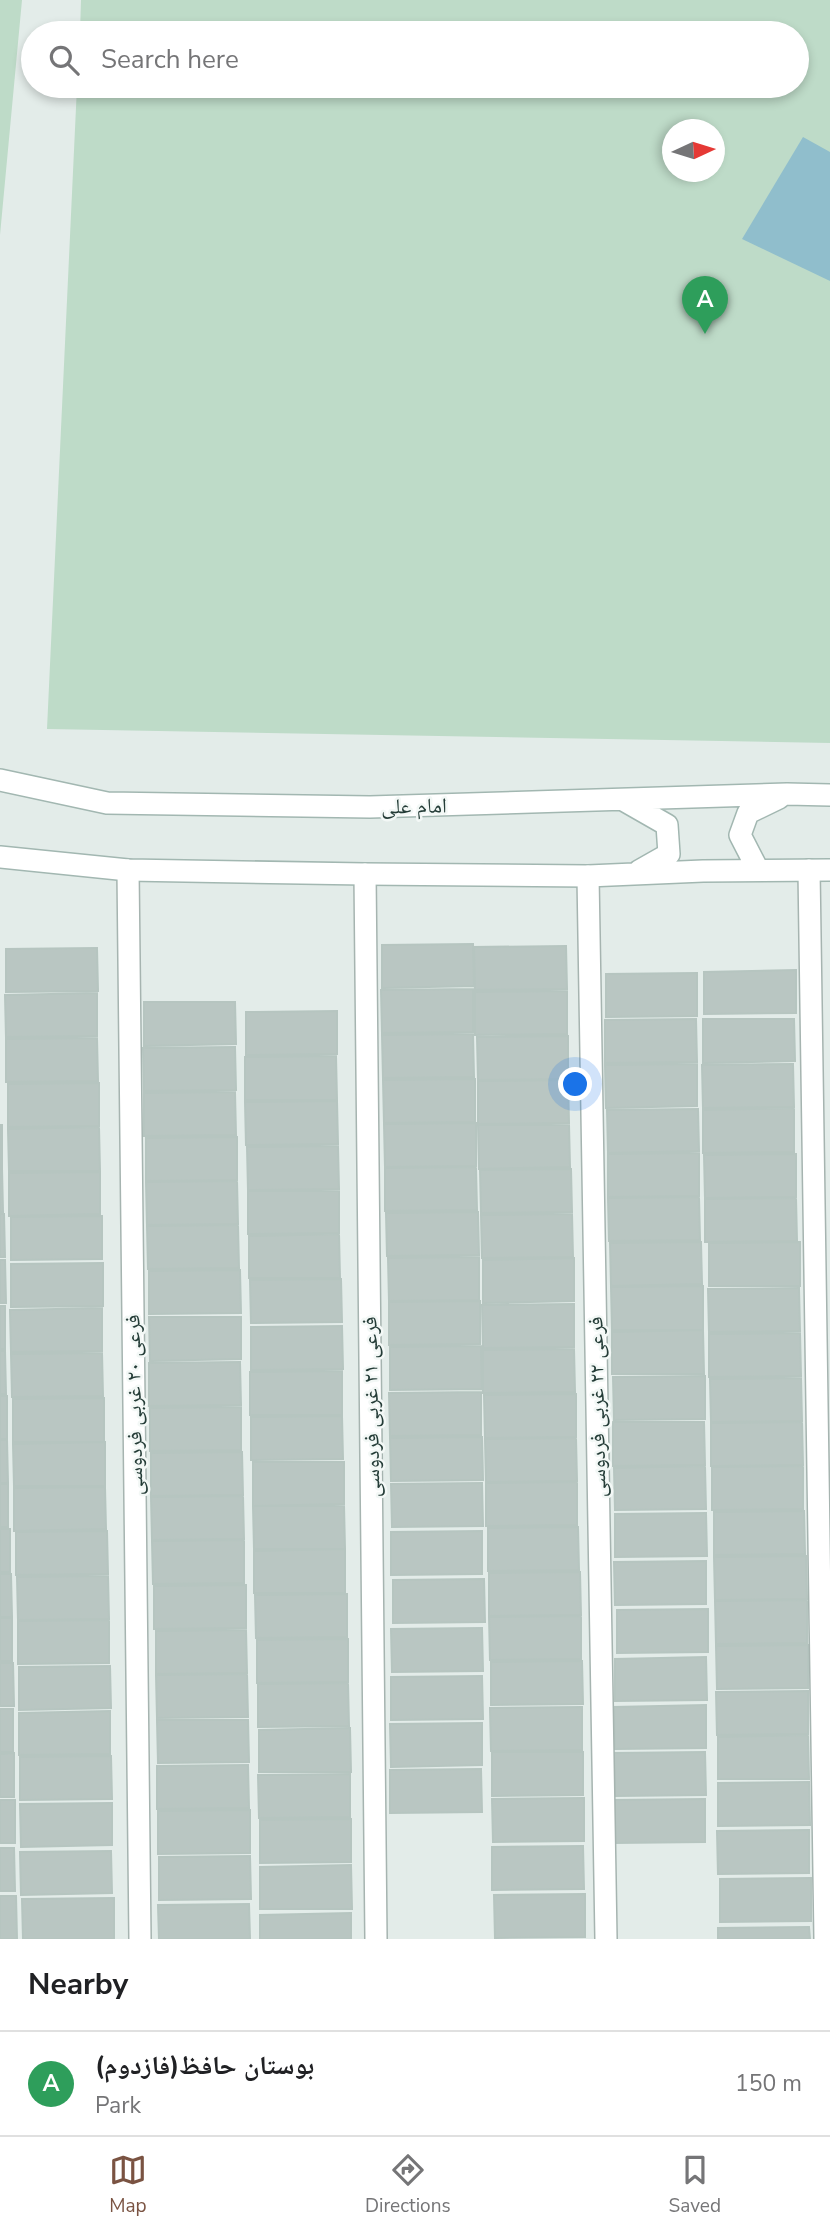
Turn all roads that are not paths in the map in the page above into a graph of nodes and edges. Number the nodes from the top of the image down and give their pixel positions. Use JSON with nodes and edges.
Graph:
{"nodes":[{"id":1,"x":0,"y":780,"type":"edge"},
{"id":2,"x":787,"y":794,"type":"junction"},
{"id":3,"x":830,"y":795,"type":"edge"},
{"id":4,"x":625,"y":801,"type":"junction"},
{"id":5,"x":4,"y":859,"type":"edge"},
{"id":6,"x":128,"y":870,"type":"junction"},
{"id":7,"x":758,"y":870,"type":"junction"},
{"id":8,"x":819,"y":870,"type":"edge"},
{"id":9,"x":366,"y":874,"type":"junction"},
{"id":10,"x":634,"y":874,"type":"junction"},
{"id":11,"x":588,"y":876,"type":"junction"},
{"id":12,"x":140,"y":1939,"type":"edge"},
{"id":13,"x":376,"y":1939,"type":"edge"},
{"id":14,"x":606,"y":1939,"type":"edge"},
{"id":15,"x":825,"y":1939,"type":"edge"}],
"edges":[{"from":1,"to":4,"type":"street","name":"امام علی"},
{"from":2,"to":3,"type":"street","name":"امام علی"},
{"from":2,"to":4,"type":"street","name":"امام علی"},
{"from":2,"to":7,"type":"street"},
{"from":4,"to":10,"type":"street"},
{"from":5,"to":6,"type":"street"},
{"from":6,"to":9,"type":"street"},
{"from":6,"to":12,"type":"street","name":"فرعی ۲۰ غربی فردوسی"},
{"from":7,"to":8,"type":"street"},
{"from":7,"to":10,"type":"street"},
{"from":8,"to":15,"type":"street"},
{"from":9,"to":11,"type":"street"},
{"from":9,"to":13,"type":"street","name":"فرعی ۲۱ غربی فردوسی"},
{"from":10,"to":11,"type":"street"},
{"from":11,"to":14,"type":"street","name":"فرعی ۲۲ غربی فردوسی"}]}
